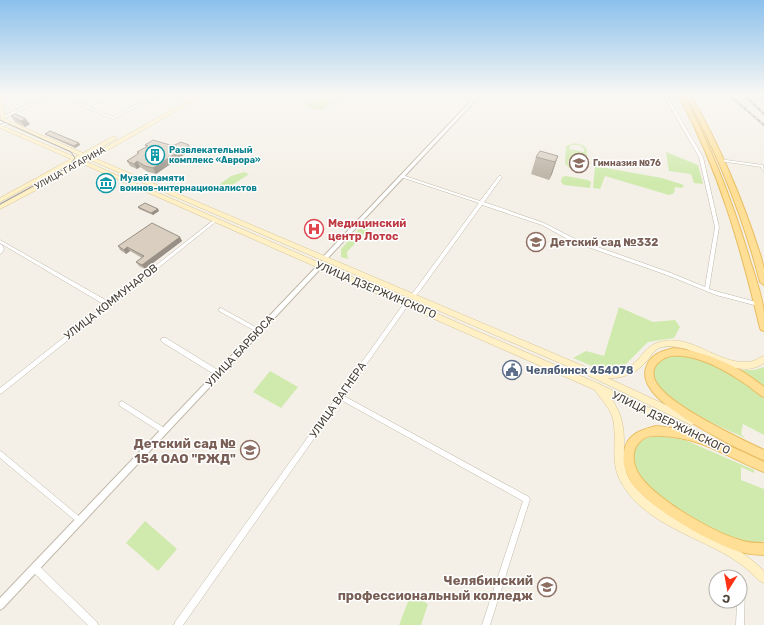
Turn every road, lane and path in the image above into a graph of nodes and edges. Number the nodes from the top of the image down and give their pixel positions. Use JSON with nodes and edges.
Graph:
{"nodes":[{"id":1,"x":9,"y":123,"type":"joint"},
{"id":2,"x":142,"y":123,"type":"edge"},
{"id":3,"x":151,"y":123,"type":"edge"},
{"id":4,"x":452,"y":123,"type":"edge"},
{"id":5,"x":681,"y":123,"type":"edge"},
{"id":6,"x":696,"y":123,"type":"edge"},
{"id":7,"x":703,"y":123,"type":"edge"},
{"id":8,"x":0,"y":126,"type":"edge"},
{"id":9,"x":84,"y":154,"type":"junction"},
{"id":10,"x":91,"y":157,"type":"junction"},
{"id":11,"x":76,"y":158,"type":"junction"},
{"id":12,"x":720,"y":160,"type":"junction"},
{"id":13,"x":83,"y":162,"type":"junction"},
{"id":14,"x":764,"y":170,"type":"edge"},
{"id":15,"x":402,"y":176,"type":"junction"},
{"id":16,"x":500,"y":176,"type":"dead end"},
{"id":17,"x":185,"y":199,"type":"junction"},
{"id":18,"x":0,"y":200,"type":"edge"},
{"id":19,"x":481,"y":202,"type":"junction"},
{"id":20,"x":179,"y":204,"type":"junction"},
{"id":21,"x":0,"y":207,"type":"edge"},
{"id":22,"x":223,"y":215,"type":"junction"},
{"id":23,"x":216,"y":220,"type":"junction"},
{"id":24,"x":0,"y":240,"type":"edge"},
{"id":25,"x":0,"y":246,"type":"edge"},
{"id":26,"x":756,"y":249,"type":"junction"},
{"id":27,"x":0,"y":252,"type":"edge"},
{"id":28,"x":324,"y":259,"type":"junction"},
{"id":29,"x":320,"y":266,"type":"junction"},
{"id":30,"x":764,"y":268,"type":"edge"},
{"id":31,"x":764,"y":282,"type":"edge"},
{"id":32,"x":707,"y":289,"type":"junction"},
{"id":33,"x":412,"y":296,"type":"junction"},
{"id":34,"x":407,"y":303,"type":"junction"},
{"id":35,"x":108,"y":304,"type":"junction"},
{"id":36,"x":758,"y":304,"type":"junction"},
{"id":37,"x":221,"y":310,"type":"dead end"},
{"id":38,"x":764,"y":328,"type":"edge"},
{"id":39,"x":259,"y":331,"type":"junction"},
{"id":40,"x":164,"y":340,"type":"dead end"},
{"id":41,"x":764,"y":359,"type":"edge"},
{"id":42,"x":586,"y":371,"type":"junction"},
{"id":43,"x":219,"y":374,"type":"junction"},
{"id":44,"x":594,"y":386,"type":"junction"},
{"id":45,"x":0,"y":391,"type":"edge"},
{"id":46,"x":764,"y":393,"type":"edge"},
{"id":47,"x":340,"y":397,"type":"junction"},
{"id":48,"x":122,"y":404,"type":"dead end"},
{"id":49,"x":164,"y":431,"type":"junction"},
{"id":50,"x":0,"y":454,"type":"edge"},
{"id":51,"x":750,"y":455,"type":"junction"},
{"id":52,"x":764,"y":455,"type":"edge"},
{"id":53,"x":764,"y":467,"type":"edge"},
{"id":54,"x":79,"y":520,"type":"junction"},
{"id":55,"x":764,"y":548,"type":"edge"},
{"id":56,"x":35,"y":568,"type":"junction"},
{"id":57,"x":764,"y":578,"type":"edge"},
{"id":58,"x":0,"y":605,"type":"edge"},
{"id":59,"x":740,"y":609,"type":"edge"},
{"id":60,"x":94,"y":625,"type":"edge"},
{"id":61,"x":178,"y":625,"type":"edge"},
{"id":62,"x":486,"y":625,"type":"edge"},
{"id":63,"x":740,"y":625,"type":"edge"}],
"edges":[{"from":1,"to":8,"type":"street"},
{"from":1,"to":9,"type":"main road","name":"УЛИЦА ДЗЕРЖИНСКОГО"},
{"from":2,"to":9,"type":"main road","name":"УЛИЦА ГАГАРИНА"},
{"from":3,"to":10,"type":"main road","name":"УЛИЦА ГАГАРИНА"},
{"from":4,"to":15,"type":"street","name":"УЛИЦА БАРБЮСА"},
{"from":5,"to":32,"type":"street"},
{"from":6,"to":36,"type":"main road"},
{"from":7,"to":12,"type":"main road"},
{"from":8,"to":11,"type":"main road","name":"УЛИЦА ДЗЕРЖИНСКОГО"},
{"from":9,"to":10,"type":"main road","name":"УЛИЦА ДЗЕРЖИНСКОГО"},
{"from":9,"to":11,"type":"main road","name":"УЛИЦА ГАГАРИНА"},
{"from":10,"to":13,"type":"main road","name":"УЛИЦА ГАГАРИНА"},
{"from":10,"to":17,"type":"main road","name":"УЛИЦА ДЗЕРЖИНСКОГО"},
{"from":11,"to":13,"type":"main road","name":"УЛИЦА ДЗЕРЖИНСКОГО"},
{"from":11,"to":18,"type":"main road","name":"УЛИЦА ГАГАРИНА"},
{"from":12,"to":14,"type":"street"},
{"from":12,"to":26,"type":"main road"},
{"from":13,"to":20,"type":"main road","name":"УЛИЦА ДЗЕРЖИНСКОГО"},
{"from":13,"to":21,"type":"main road","name":"УЛИЦА ГАГАРИНА"},
{"from":15,"to":19,"type":"street"},
{"from":15,"to":28,"type":"street","name":"УЛИЦА БАРБЮСА"},
{"from":16,"to":19,"type":"street","name":"УЛИЦА ВАГНЕРА"},
{"from":17,"to":20,"type":"main road"},
{"from":17,"to":22,"type":"main road","name":"УЛИЦА ДЗЕРЖИНСКОГО"},
{"from":19,"to":32,"type":"street"},
{"from":19,"to":33,"type":"street","name":"УЛИЦА ВАГНЕРА"},
{"from":20,"to":23,"type":"main road","name":"УЛИЦА ДЗЕРЖИНСКОГО"},
{"from":22,"to":23,"type":"main road","name":"УЛИЦА КОММУНАРОВ"},
{"from":22,"to":28,"type":"main road","name":"УЛИЦА ДЗЕРЖИНСКОГО"},
{"from":23,"to":29,"type":"main road","name":"УЛИЦА ДЗЕРЖИНСКОГО"},
{"from":23,"to":35,"type":"street","name":"УЛИЦА КОММУНАРОВ"},
{"from":24,"to":35,"type":"street"},
{"from":25,"to":27,"type":"street"},
{"from":26,"to":30,"type":"main road"},
{"from":26,"to":31,"type":"main road"},
{"from":28,"to":29,"type":"main road","name":"УЛИЦА БАРБЮСА"},
{"from":28,"to":33,"type":"main road","name":"УЛИЦА ДЗЕРЖИНСКОГО"},
{"from":29,"to":34,"type":"main road","name":"УЛИЦА ДЗЕРЖИНСКОГО"},
{"from":29,"to":39,"type":"street","name":"УЛИЦА БАРБЮСА"},
{"from":32,"to":36,"type":"street"},
{"from":33,"to":34,"type":"main road","name":"УЛИЦА ВАГНЕРА"},
{"from":33,"to":42,"type":"main road","name":"УЛИЦА ДЗЕРЖИНСКОГО"},
{"from":34,"to":44,"type":"main road","name":"УЛИЦА ДЗЕРЖИНСКОГО"},
{"from":34,"to":47,"type":"street","name":"УЛИЦА ВАГНЕРА"},
{"from":35,"to":45,"type":"street","name":"УЛИЦА КОММУНАРОВ"},
{"from":36,"to":38,"type":"main road"},
{"from":37,"to":39,"type":"street"},
{"from":39,"to":43,"type":"street","name":"УЛИЦА БАРБЮСА"},
{"from":40,"to":43,"type":"street"},
{"from":41,"to":42,"type":"main road"},
{"from":42,"to":51,"type":"main road","name":"УЛИЦА ДЗЕРЖИНСКОГО"},
{"from":43,"to":49,"type":"street","name":"УЛИЦА БАРБЮСА"},
{"from":44,"to":51,"type":"main road","name":"УЛИЦА ДЗЕРЖИНСКОГО"},
{"from":44,"to":57,"type":"main road"},
{"from":46,"to":51,"type":"main road"},
{"from":47,"to":61,"type":"street","name":"УЛИЦА ВАГНЕРА"},
{"from":47,"to":62,"type":"street"},
{"from":48,"to":49,"type":"street"},
{"from":49,"to":54,"type":"street","name":"УЛИЦА БАРБЮСА"},
{"from":50,"to":54,"type":"street"},
{"from":51,"to":52,"type":"main road"},
{"from":51,"to":53,"type":"main road"},
{"from":51,"to":55,"type":"main road"},
{"from":54,"to":56,"type":"street","name":"УЛИЦА БАРБЮСА"},
{"from":56,"to":58,"type":"street","name":"УЛИЦА БАРБЮСА"},
{"from":56,"to":60,"type":"street"},
{"from":59,"to":63,"type":"street"}]}
